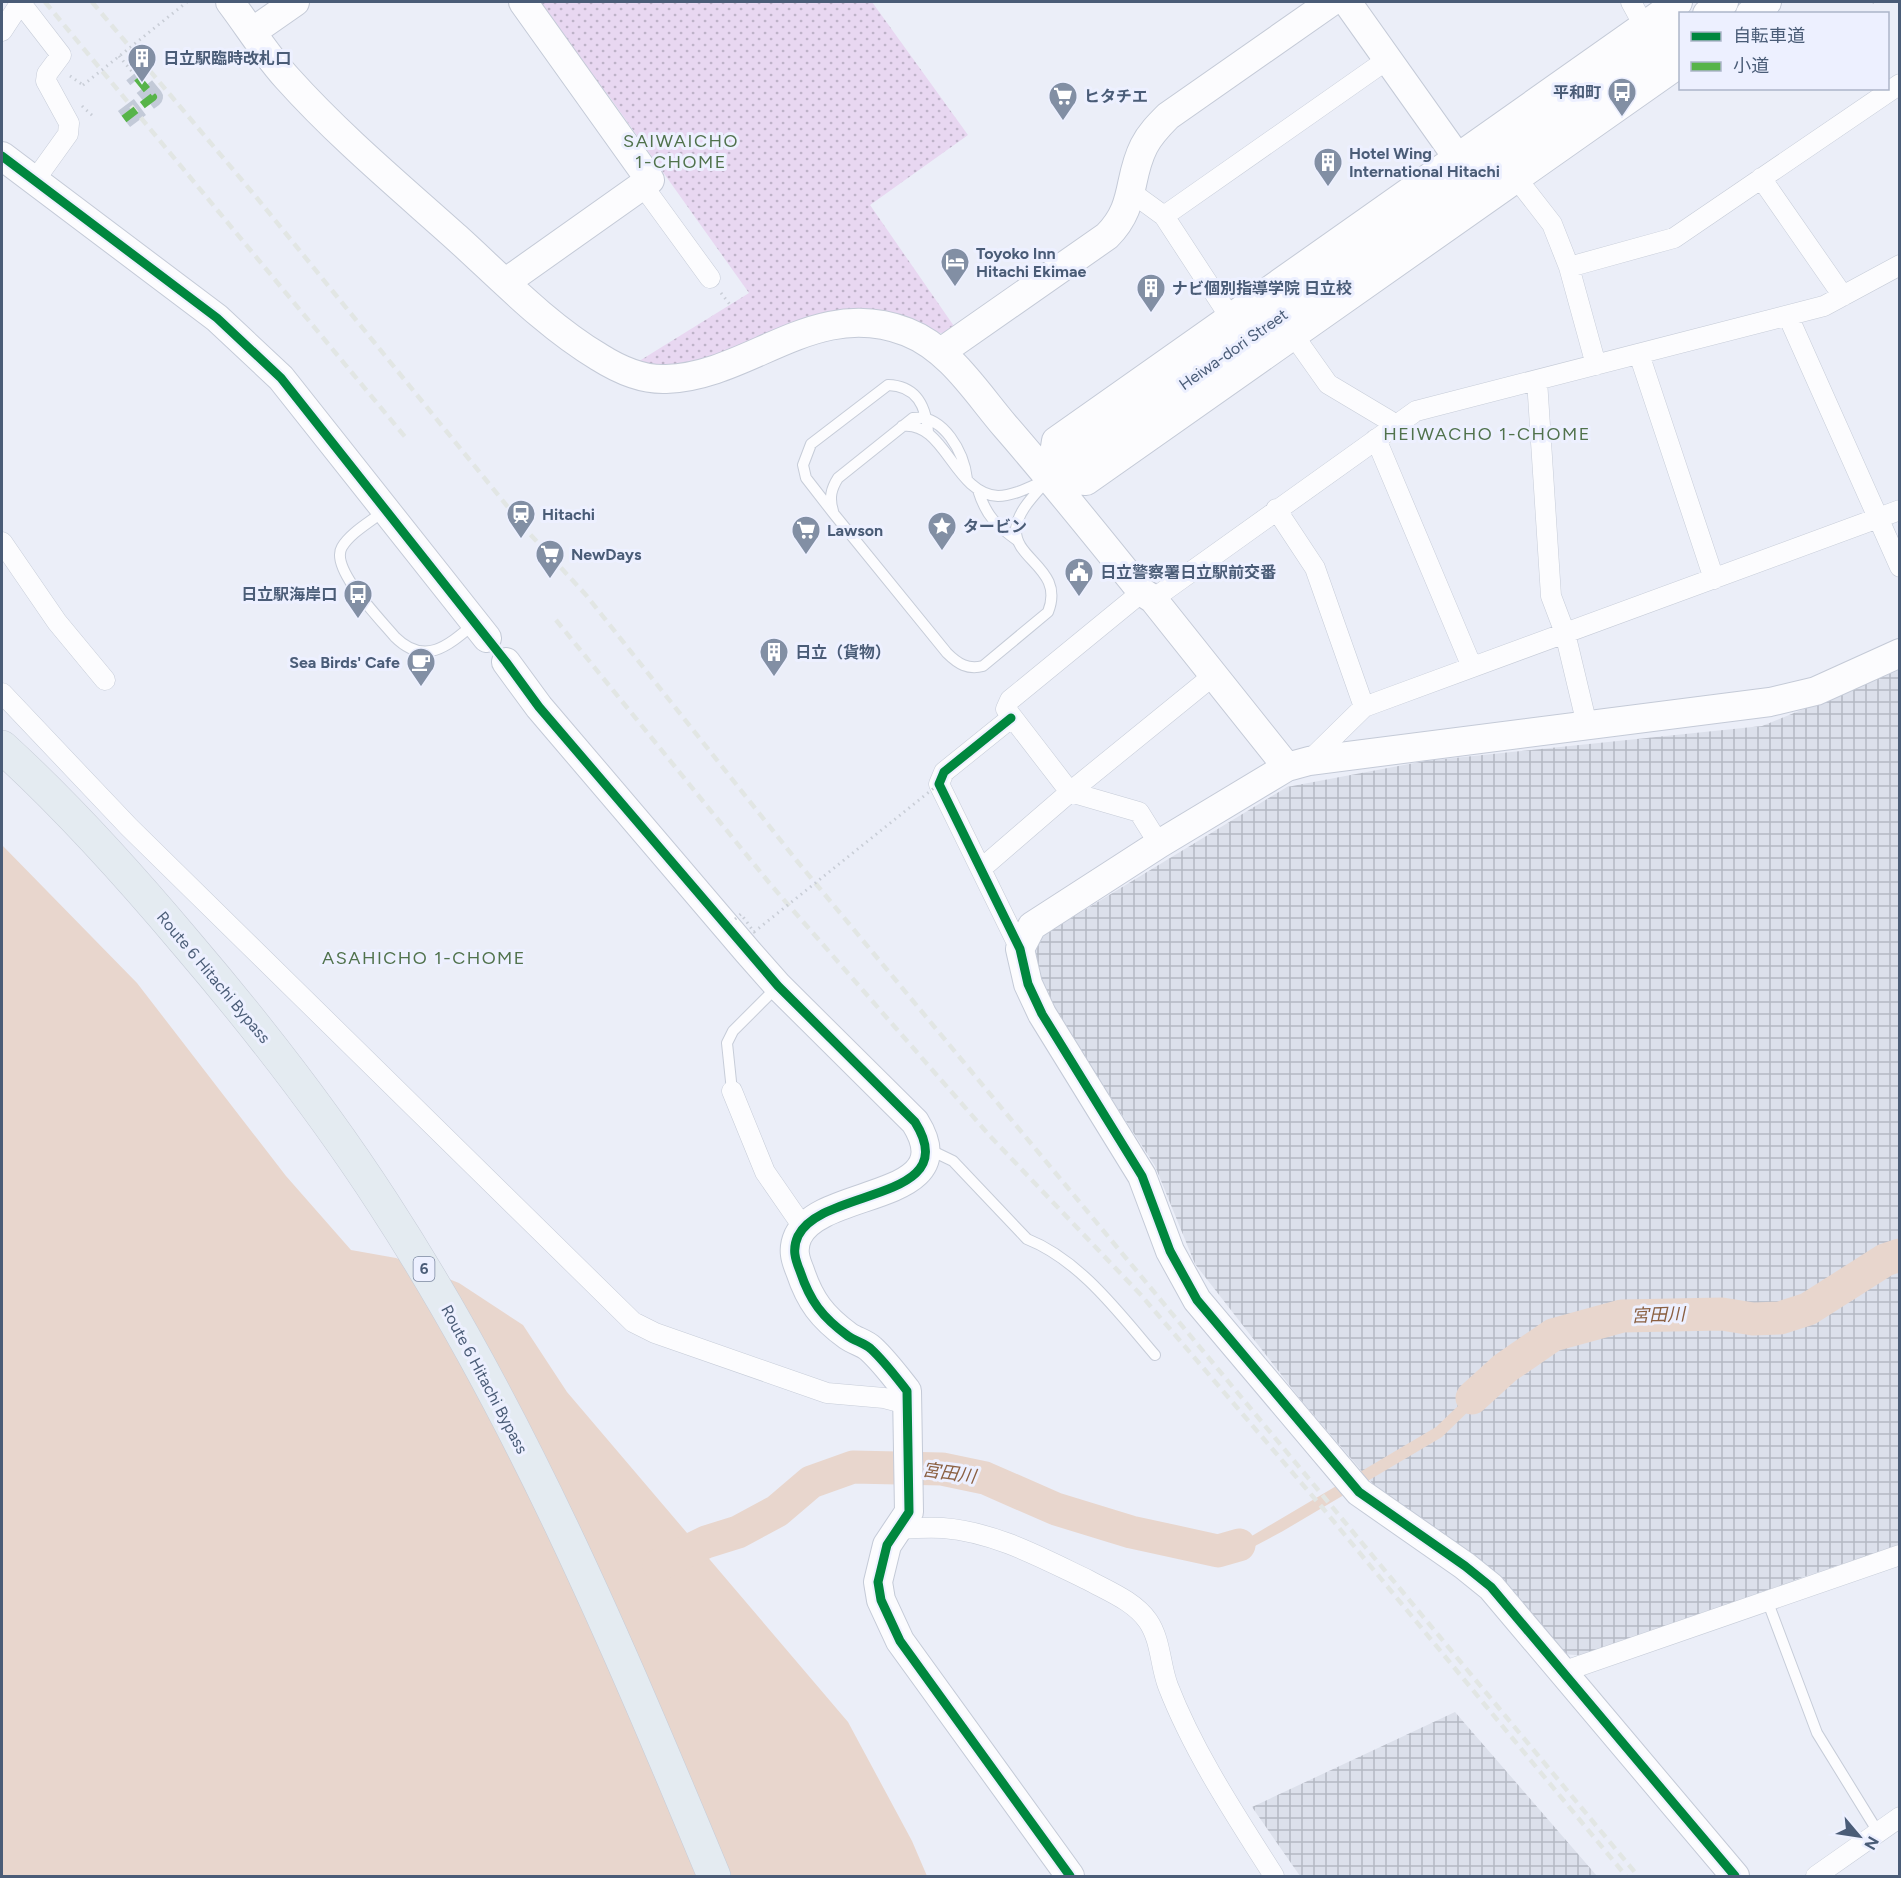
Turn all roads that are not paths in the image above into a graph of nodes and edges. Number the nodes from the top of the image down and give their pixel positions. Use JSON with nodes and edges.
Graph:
{"nodes":[{"id":1,"x":21,"y":2,"type":"edge"},
{"id":2,"x":230,"y":2,"type":"edge"},
{"id":3,"x":295,"y":2,"type":"edge"},
{"id":4,"x":523,"y":2,"type":"edge"},
{"id":5,"x":1330,"y":2,"type":"edge"},
{"id":6,"x":1347,"y":2,"type":"edge"},
{"id":7,"x":1678,"y":2,"type":"edge"},
{"id":8,"x":1724,"y":2,"type":"edge"},
{"id":9,"x":1767,"y":2,"type":"edge"},
{"id":10,"x":1710,"y":12,"type":"edge"},
{"id":11,"x":1753,"y":12,"type":"edge"},
{"id":12,"x":2,"y":31,"type":"edge"},
{"id":13,"x":252,"y":32,"type":"junction"},
{"id":14,"x":1679,"y":32,"type":"edge"},
{"id":15,"x":1656,"y":42,"type":"edge"},
{"id":16,"x":1388,"y":59,"type":"junction"},
{"id":17,"x":1899,"y":84,"type":"edge"},
{"id":18,"x":2,"y":156,"type":"edge"},
{"id":19,"x":1465,"y":168,"type":"junction"},
{"id":20,"x":1509,"y":168,"type":"junction"},
{"id":21,"x":1761,"y":178,"type":"junction"},
{"id":22,"x":34,"y":180,"type":"junction"},
{"id":23,"x":643,"y":186,"type":"junction"},
{"id":24,"x":1131,"y":192,"type":"junction"},
{"id":25,"x":1164,"y":216,"type":"junction"},
{"id":26,"x":1899,"y":265,"type":"edge"},
{"id":27,"x":1569,"y":267,"type":"junction"},
{"id":28,"x":710,"y":278,"type":"dead end"},
{"id":29,"x":506,"y":282,"type":"junction"},
{"id":30,"x":1843,"y":296,"type":"junction"},
{"id":31,"x":1788,"y":316,"type":"junction"},
{"id":32,"x":1230,"y":317,"type":"junction"},
{"id":33,"x":1264,"y":326,"type":"junction"},
{"id":34,"x":1294,"y":336,"type":"junction"},
{"id":35,"x":941,"y":352,"type":"junction"},
{"id":36,"x":1639,"y":354,"type":"junction"},
{"id":37,"x":1596,"y":365,"type":"junction"},
{"id":38,"x":1537,"y":380,"type":"junction"},
{"id":39,"x":927,"y":418,"type":"junction"},
{"id":40,"x":1395,"y":424,"type":"junction"},
{"id":41,"x":899,"y":427,"type":"junction"},
{"id":42,"x":927,"y":432,"type":"junction"},
{"id":43,"x":1376,"y":439,"type":"junction"},
{"id":44,"x":1050,"y":478,"type":"junction"},
{"id":45,"x":967,"y":479,"type":"junction"},
{"id":46,"x":978,"y":490,"type":"junction"},
{"id":47,"x":386,"y":509,"type":"junction"},
{"id":48,"x":1276,"y":509,"type":"junction"},
{"id":49,"x":1899,"y":510,"type":"edge"},
{"id":50,"x":834,"y":514,"type":"junction"},
{"id":51,"x":1878,"y":519,"type":"junction"},
{"id":52,"x":1018,"y":541,"type":"junction"},
{"id":53,"x":2,"y":542,"type":"edge"},
{"id":54,"x":1899,"y":567,"type":"edge"},
{"id":55,"x":1714,"y":579,"type":"junction"},
{"id":56,"x":1148,"y":595,"type":"junction"},
{"id":57,"x":481,"y":631,"type":"joint"},
{"id":58,"x":1565,"y":633,"type":"junction"},
{"id":59,"x":1899,"y":653,"type":"edge"},
{"id":60,"x":507,"y":662,"type":"dead end"},
{"id":61,"x":1472,"y":667,"type":"junction"},
{"id":62,"x":1214,"y":675,"type":"junction"},
{"id":63,"x":105,"y":680,"type":"dead end"},
{"id":64,"x":2,"y":693,"type":"edge"},
{"id":65,"x":1364,"y":707,"type":"junction"},
{"id":66,"x":1011,"y":718,"type":"junction"},
{"id":67,"x":1587,"y":725,"type":"junction"},
{"id":68,"x":2,"y":747,"type":"edge"},
{"id":69,"x":1298,"y":764,"type":"junction"},
{"id":70,"x":1070,"y":792,"type":"junction"},
{"id":71,"x":1159,"y":844,"type":"junction"},
{"id":72,"x":982,"y":868,"type":"junction"},
{"id":73,"x":1020,"y":949,"type":"junction"},
{"id":74,"x":778,"y":986,"type":"junction"},
{"id":75,"x":732,"y":1091,"type":"joint"},
{"id":76,"x":926,"y":1148,"type":"junction"},
{"id":77,"x":803,"y":1227,"type":"junction"},
{"id":78,"x":1155,"y":1355,"type":"dead end"},
{"id":79,"x":907,"y":1414,"type":"junction"},
{"id":80,"x":903,"y":1520,"type":"junction"},
{"id":81,"x":1899,"y":1556,"type":"edge"},
{"id":82,"x":1767,"y":1600,"type":"junction"},
{"id":83,"x":1562,"y":1672,"type":"junction"},
{"id":84,"x":1899,"y":1817,"type":"edge"},
{"id":85,"x":1878,"y":1832,"type":"junction"},
{"id":86,"x":714,"y":1876,"type":"edge"},
{"id":87,"x":1070,"y":1876,"type":"edge"},
{"id":88,"x":1274,"y":1876,"type":"edge"},
{"id":89,"x":1735,"y":1876,"type":"edge"},
{"id":90,"x":1816,"y":1876,"type":"edge"}],
"edges":[{"from":1,"to":12,"type":"street"},
{"from":1,"to":22,"type":"street"},
{"from":2,"to":13,"type":"street"},
{"from":3,"to":13,"type":"street"},
{"from":4,"to":23,"type":"street"},
{"from":5,"to":24,"type":"street"},
{"from":6,"to":16,"type":"street"},
{"from":7,"to":15,"type":"street"},
{"from":8,"to":10,"type":"street"},
{"from":9,"to":11,"type":"street"},
{"from":13,"to":29,"type":"street"},
{"from":14,"to":15,"type":"street"},
{"from":15,"to":19,"type":"street"},
{"from":15,"to":20,"type":"street"},
{"from":16,"to":19,"type":"street"},
{"from":16,"to":25,"type":"street"},
{"from":17,"to":21,"type":"street"},
{"from":18,"to":22,"type":"street"},
{"from":19,"to":20,"type":"street","name":"Heiwa-dori Street"},
{"from":19,"to":32,"type":"street"},
{"from":19,"to":33,"type":"street","name":"Heiwa-dori Street"},
{"from":20,"to":27,"type":"street"},
{"from":20,"to":34,"type":"street"},
{"from":21,"to":27,"type":"street"},
{"from":21,"to":30,"type":"street"},
{"from":22,"to":47,"type":"street"},
{"from":23,"to":28,"type":"street"},
{"from":23,"to":29,"type":"street"},
{"from":24,"to":25,"type":"street"},
{"from":24,"to":35,"type":"street"},
{"from":25,"to":32,"type":"street"},
{"from":26,"to":30,"type":"street"},
{"from":27,"to":37,"type":"street"},
{"from":29,"to":35,"type":"street"},
{"from":30,"to":31,"type":"street"},
{"from":31,"to":36,"type":"street"},
{"from":31,"to":51,"type":"street"},
{"from":32,"to":33,"type":"street"},
{"from":32,"to":44,"type":"street"},
{"from":33,"to":34,"type":"street"},
{"from":33,"to":44,"type":"street","name":"Heiwa-dori Street"},
{"from":34,"to":40,"type":"street"},
{"from":34,"to":44,"type":"street"},
{"from":35,"to":44,"type":"street"},
{"from":36,"to":37,"type":"street"},
{"from":36,"to":55,"type":"street"},
{"from":37,"to":38,"type":"street"},
{"from":38,"to":40,"type":"street"},
{"from":38,"to":58,"type":"street"},
{"from":39,"to":41,"type":"lane"},
{"from":39,"to":42,"type":"lane"},
{"from":39,"to":45,"type":"lane"},
{"from":39,"to":50,"type":"lane"},
{"from":40,"to":43,"type":"street"},
{"from":41,"to":42,"type":"lane"},
{"from":41,"to":50,"type":"lane"},
{"from":42,"to":45,"type":"lane"},
{"from":43,"to":48,"type":"street"},
{"from":43,"to":61,"type":"street"},
{"from":44,"to":46,"type":"lane"},
{"from":44,"to":52,"type":"lane"},
{"from":44,"to":56,"type":"street"},
{"from":45,"to":46,"type":"lane"},
{"from":46,"to":52,"type":"lane"},
{"from":47,"to":57,"type":"street"},
{"from":47,"to":57,"type":"lane"},
{"from":48,"to":56,"type":"street"},
{"from":48,"to":65,"type":"street"},
{"from":49,"to":51,"type":"street"},
{"from":50,"to":52,"type":"lane"},
{"from":51,"to":54,"type":"street"},
{"from":51,"to":55,"type":"street"},
{"from":53,"to":63,"type":"street"},
{"from":55,"to":58,"type":"street"},
{"from":56,"to":62,"type":"street"},
{"from":56,"to":66,"type":"street"},
{"from":58,"to":61,"type":"street"},
{"from":58,"to":67,"type":"street"},
{"from":59,"to":67,"type":"street"},
{"from":60,"to":74,"type":"street"},
{"from":61,"to":65,"type":"street"},
{"from":62,"to":69,"type":"street"},
{"from":62,"to":70,"type":"street"},
{"from":64,"to":79,"type":"street"},
{"from":65,"to":69,"type":"street"},
{"from":66,"to":70,"type":"street"},
{"from":66,"to":72,"type":"street"},
{"from":67,"to":69,"type":"street"},
{"from":68,"to":86,"type":"highway","name":"Route 6 Hitachi Bypass","number":"6"},
{"from":69,"to":71,"type":"street"},
{"from":70,"to":71,"type":"street"},
{"from":70,"to":72,"type":"street"},
{"from":71,"to":73,"type":"street"},
{"from":72,"to":73,"type":"street"},
{"from":73,"to":83,"type":"street"},
{"from":74,"to":75,"type":"lane"},
{"from":74,"to":76,"type":"street"},
{"from":75,"to":77,"type":"street"},
{"from":76,"to":77,"type":"street"},
{"from":76,"to":78,"type":"lane"},
{"from":77,"to":79,"type":"street"},
{"from":79,"to":80,"type":"street"},
{"from":80,"to":87,"type":"street"},
{"from":80,"to":88,"type":"street"},
{"from":81,"to":82,"type":"street"},
{"from":82,"to":83,"type":"street"},
{"from":82,"to":85,"type":"lane"},
{"from":83,"to":89,"type":"street"},
{"from":84,"to":85,"type":"street"},
{"from":85,"to":90,"type":"street"}]}
